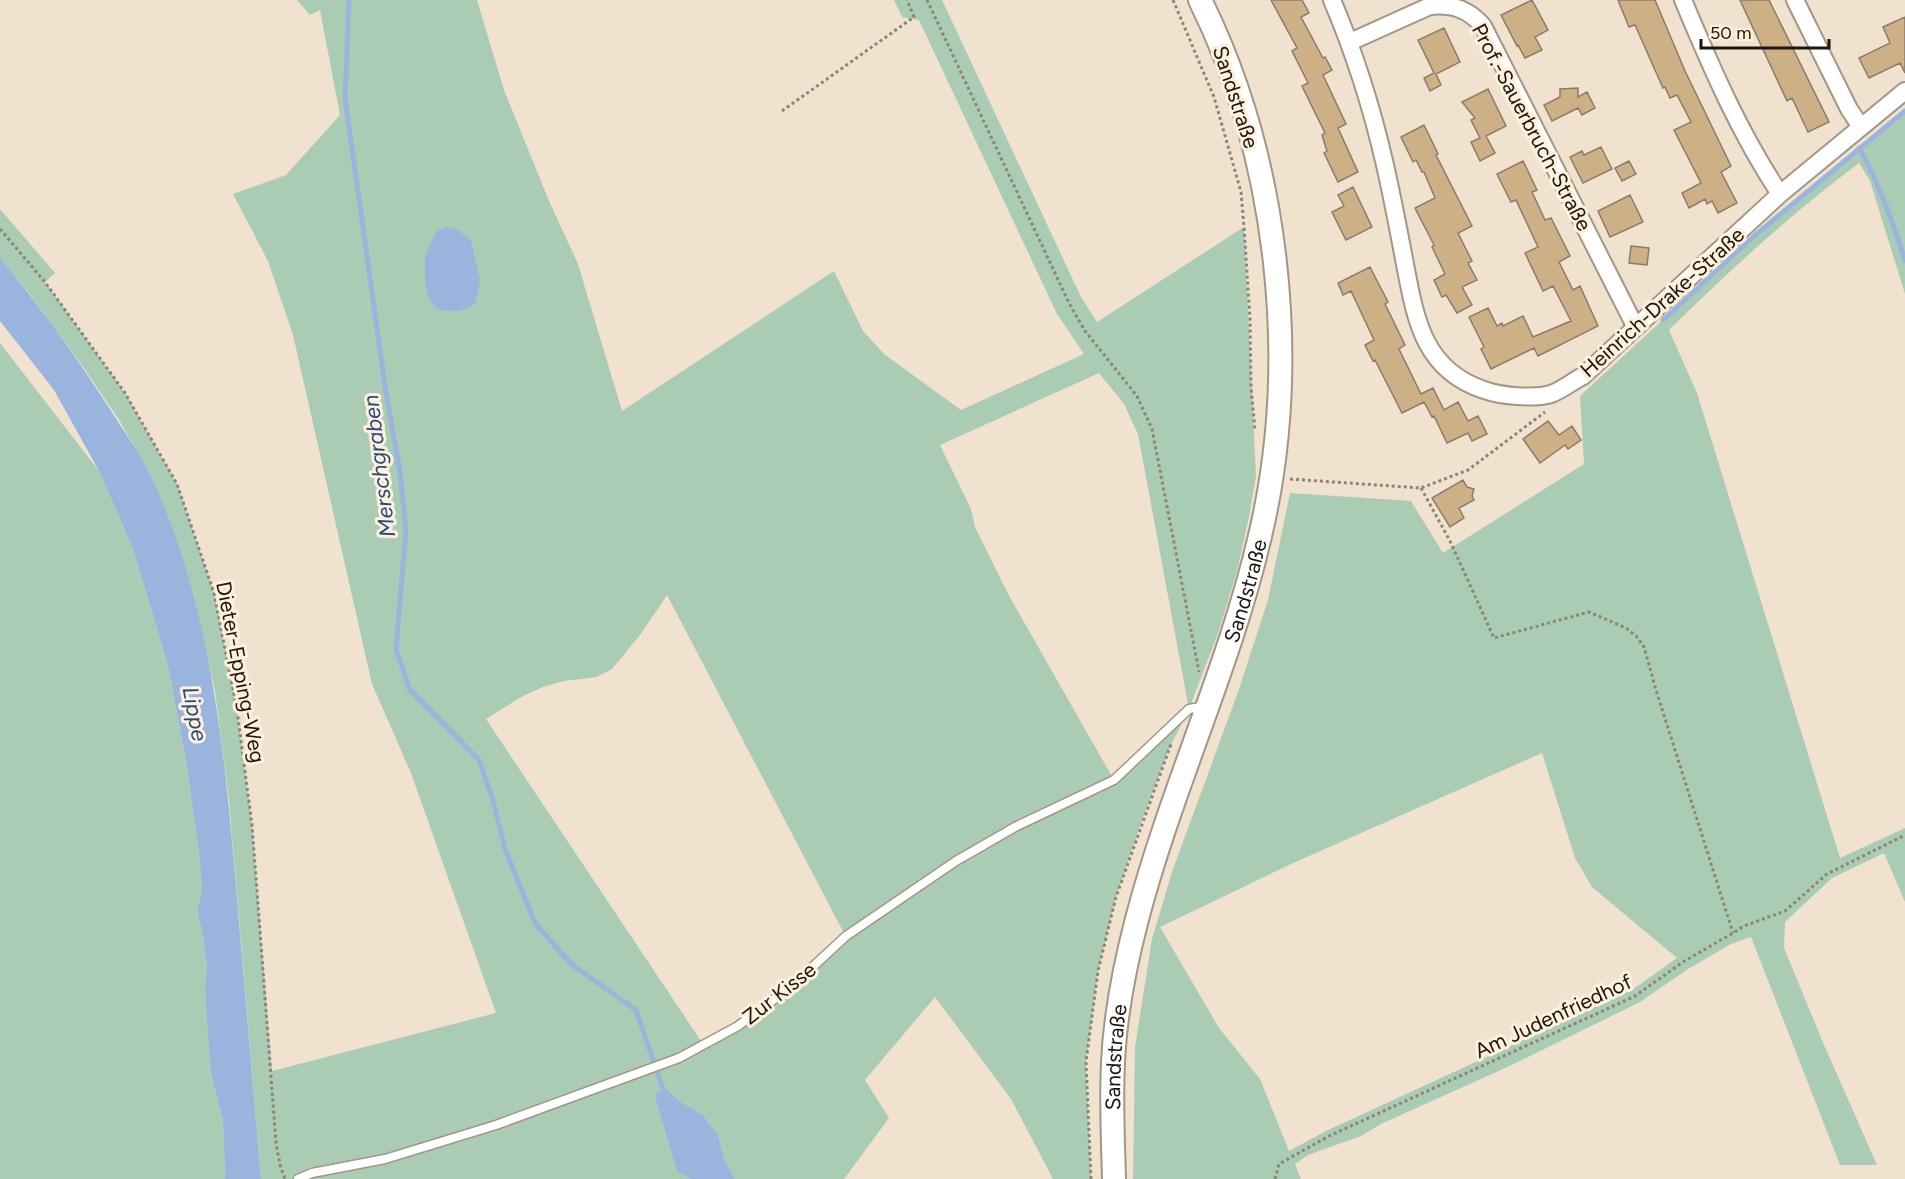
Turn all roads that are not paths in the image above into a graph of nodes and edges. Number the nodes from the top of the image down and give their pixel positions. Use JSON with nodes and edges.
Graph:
{"nodes":[{"id":1,"x":1200,"y":0,"type":"edge"},
{"id":2,"x":1332,"y":0,"type":"edge"},
{"id":3,"x":1683,"y":0,"type":"edge"},
{"id":4,"x":1795,"y":0,"type":"edge"},
{"id":5,"x":1350,"y":42,"type":"junction"},
{"id":6,"x":1905,"y":91,"type":"edge"},
{"id":7,"x":1861,"y":127,"type":"junction"},
{"id":8,"x":1780,"y":194,"type":"junction"},
{"id":9,"x":1635,"y":326,"type":"junction"},
{"id":10,"x":1207,"y":706,"type":"junction"},
{"id":11,"x":298,"y":1179,"type":"edge"},
{"id":12,"x":1114,"y":1179,"type":"edge"}],
"edges":[{"from":1,"to":10,"type":"main road","name":"Sandstraße"},
{"from":2,"to":5,"type":"street","name":"Heinrich-Drake-Straße"},
{"from":3,"to":8,"type":"street"},
{"from":4,"to":7,"type":"street"},
{"from":5,"to":9,"type":"street","name":"Prof.-Sauerbruch-Straße"},
{"from":5,"to":9,"type":"street","name":"Heinrich-Drake-Straße"},
{"from":6,"to":7,"type":"street","name":"Heinrich-Drake-Straße"},
{"from":7,"to":8,"type":"street","name":"Heinrich-Drake-Straße"},
{"from":8,"to":9,"type":"street","name":"Heinrich-Drake-Straße"},
{"from":10,"to":11,"type":"lane","name":"Zur Kisse"},
{"from":10,"to":12,"type":"main road","name":"Sandstraße"}]}
